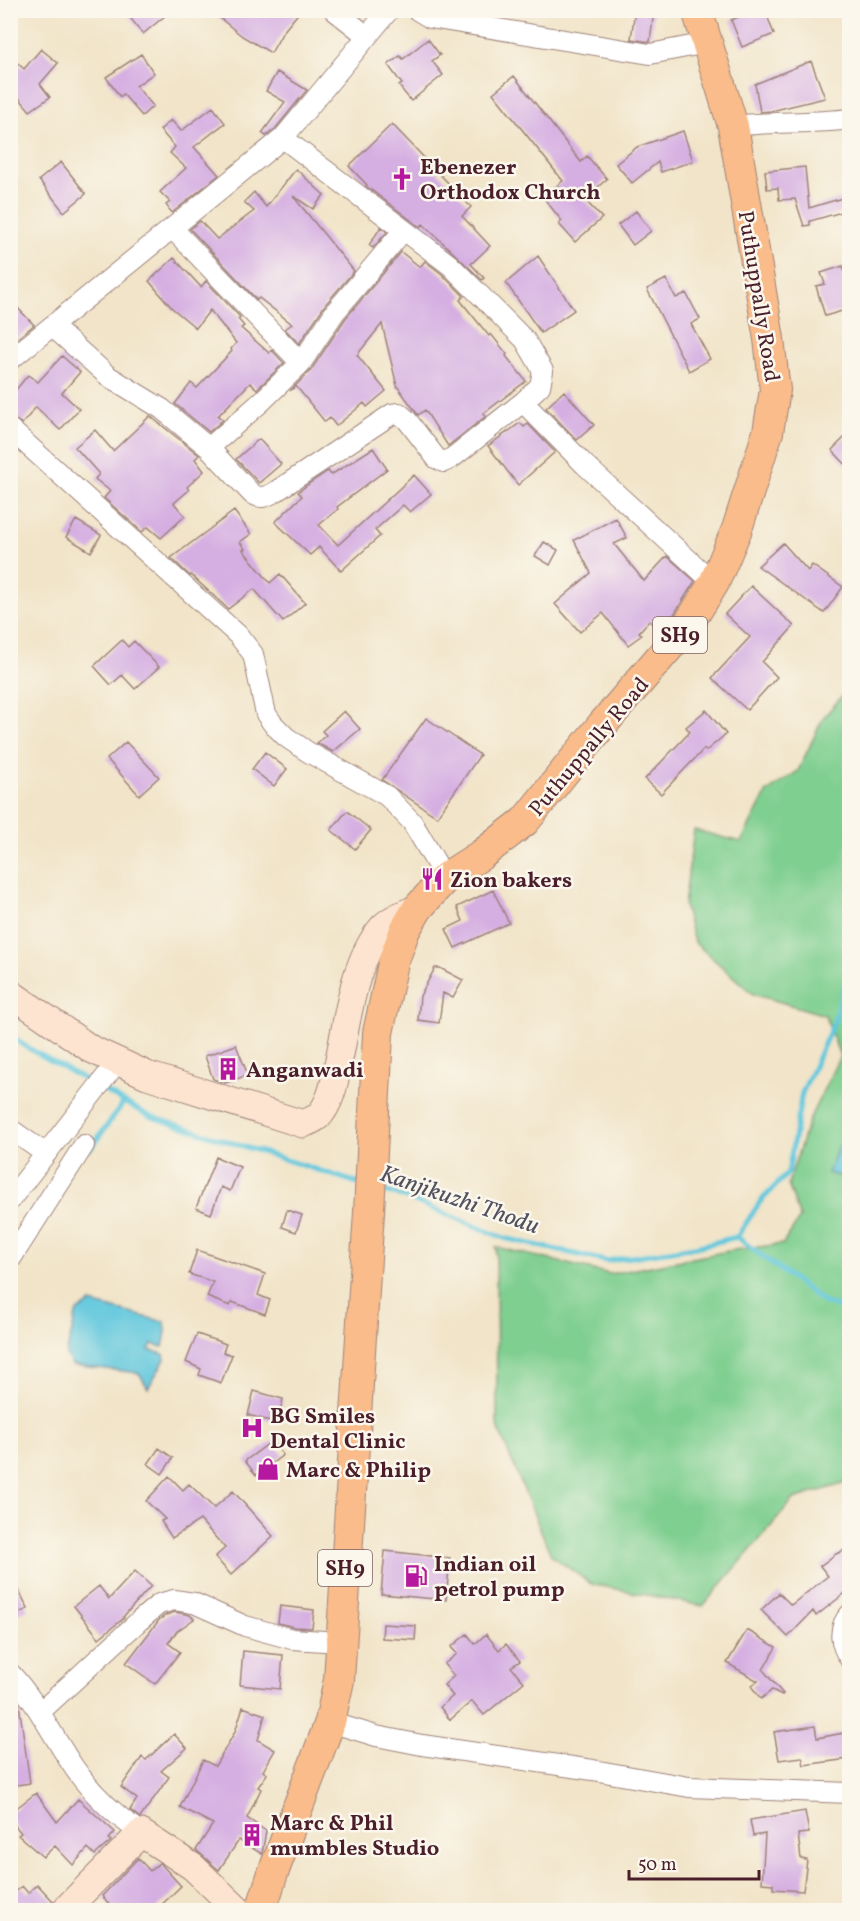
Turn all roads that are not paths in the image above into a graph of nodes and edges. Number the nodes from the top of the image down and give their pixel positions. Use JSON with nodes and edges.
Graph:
{"nodes":[{"id":1,"x":334,"y":10,"type":"edge"},
{"id":2,"x":389,"y":10,"type":"edge"},
{"id":3,"x":417,"y":10,"type":"edge"},
{"id":4,"x":697,"y":10,"type":"edge"},
{"id":5,"x":367,"y":36,"type":"junction"},
{"id":6,"x":707,"y":43,"type":"junction"},
{"id":7,"x":849,"y":119,"type":"edge"},
{"id":8,"x":733,"y":126,"type":"junction"},
{"id":9,"x":283,"y":138,"type":"junction"},
{"id":10,"x":173,"y":229,"type":"junction"},
{"id":11,"x":404,"y":231,"type":"junction"},
{"id":12,"x":53,"y":327,"type":"junction"},
{"id":13,"x":10,"y":360,"type":"edge"},
{"id":14,"x":301,"y":363,"type":"junction"},
{"id":15,"x":523,"y":402,"type":"junction"},
{"id":16,"x":10,"y":429,"type":"edge"},
{"id":17,"x":209,"y":448,"type":"junction"},
{"id":18,"x":714,"y":583,"type":"junction"},
{"id":19,"x":445,"y":878,"type":"junction"},
{"id":20,"x":418,"y":908,"type":"junction"},
{"id":21,"x":10,"y":993,"type":"edge"},
{"id":22,"x":118,"y":1061,"type":"junction"},
{"id":23,"x":10,"y":1129,"type":"edge"},
{"id":24,"x":84,"y":1145,"type":"dead end"},
{"id":25,"x":46,"y":1154,"type":"junction"},
{"id":26,"x":10,"y":1200,"type":"edge"},
{"id":27,"x":10,"y":1260,"type":"edge"},
{"id":28,"x":849,"y":1614,"type":"edge"},
{"id":29,"x":340,"y":1642,"type":"junction"},
{"id":30,"x":849,"y":1659,"type":"edge"},
{"id":31,"x":10,"y":1673,"type":"edge"},
{"id":32,"x":40,"y":1712,"type":"junction"},
{"id":33,"x":330,"y":1722,"type":"junction"},
{"id":34,"x":849,"y":1793,"type":"edge"},
{"id":35,"x":141,"y":1833,"type":"junction"},
{"id":36,"x":258,"y":1910,"type":"edge"},
{"id":37,"x":64,"y":1911,"type":"edge"}],
"edges":[{"from":1,"to":5,"type":"street"},
{"from":2,"to":5,"type":"street"},
{"from":3,"to":6,"type":"street"},
{"from":4,"to":6,"type":"main road","name":"Puthuppally Road","number":"SH9"},
{"from":5,"to":9,"type":"street"},
{"from":6,"to":8,"type":"main road","name":"Puthuppally Road","number":"SH9"},
{"from":7,"to":8,"type":"street"},
{"from":8,"to":18,"type":"main road","name":"Puthuppally Road","number":"SH9"},
{"from":9,"to":10,"type":"street"},
{"from":9,"to":11,"type":"street"},
{"from":10,"to":12,"type":"street"},
{"from":10,"to":14,"type":"street"},
{"from":11,"to":14,"type":"street"},
{"from":11,"to":15,"type":"street"},
{"from":12,"to":13,"type":"street"},
{"from":12,"to":17,"type":"street"},
{"from":14,"to":17,"type":"street"},
{"from":15,"to":17,"type":"street"},
{"from":15,"to":18,"type":"street"},
{"from":16,"to":19,"type":"street"},
{"from":18,"to":19,"type":"main road","name":"Puthuppally Road","number":"SH9"},
{"from":19,"to":20,"type":"main road","name":"Puthuppally Road","number":"SH9"},
{"from":20,"to":22,"type":"street"},
{"from":20,"to":29,"type":"main road","name":"Puthuppally Road","number":"SH9"},
{"from":21,"to":22,"type":"street"},
{"from":22,"to":25,"type":"street"},
{"from":23,"to":25,"type":"street"},
{"from":24,"to":27,"type":"street"},
{"from":25,"to":26,"type":"street"},
{"from":28,"to":30,"type":"street"},
{"from":29,"to":32,"type":"street"},
{"from":29,"to":33,"type":"main road","number":"SH9"},
{"from":31,"to":32,"type":"street"},
{"from":32,"to":35,"type":"street"},
{"from":33,"to":34,"type":"street"},
{"from":33,"to":36,"type":"main road","number":"SH9"},
{"from":35,"to":36,"type":"street"},
{"from":35,"to":37,"type":"street"}]}
